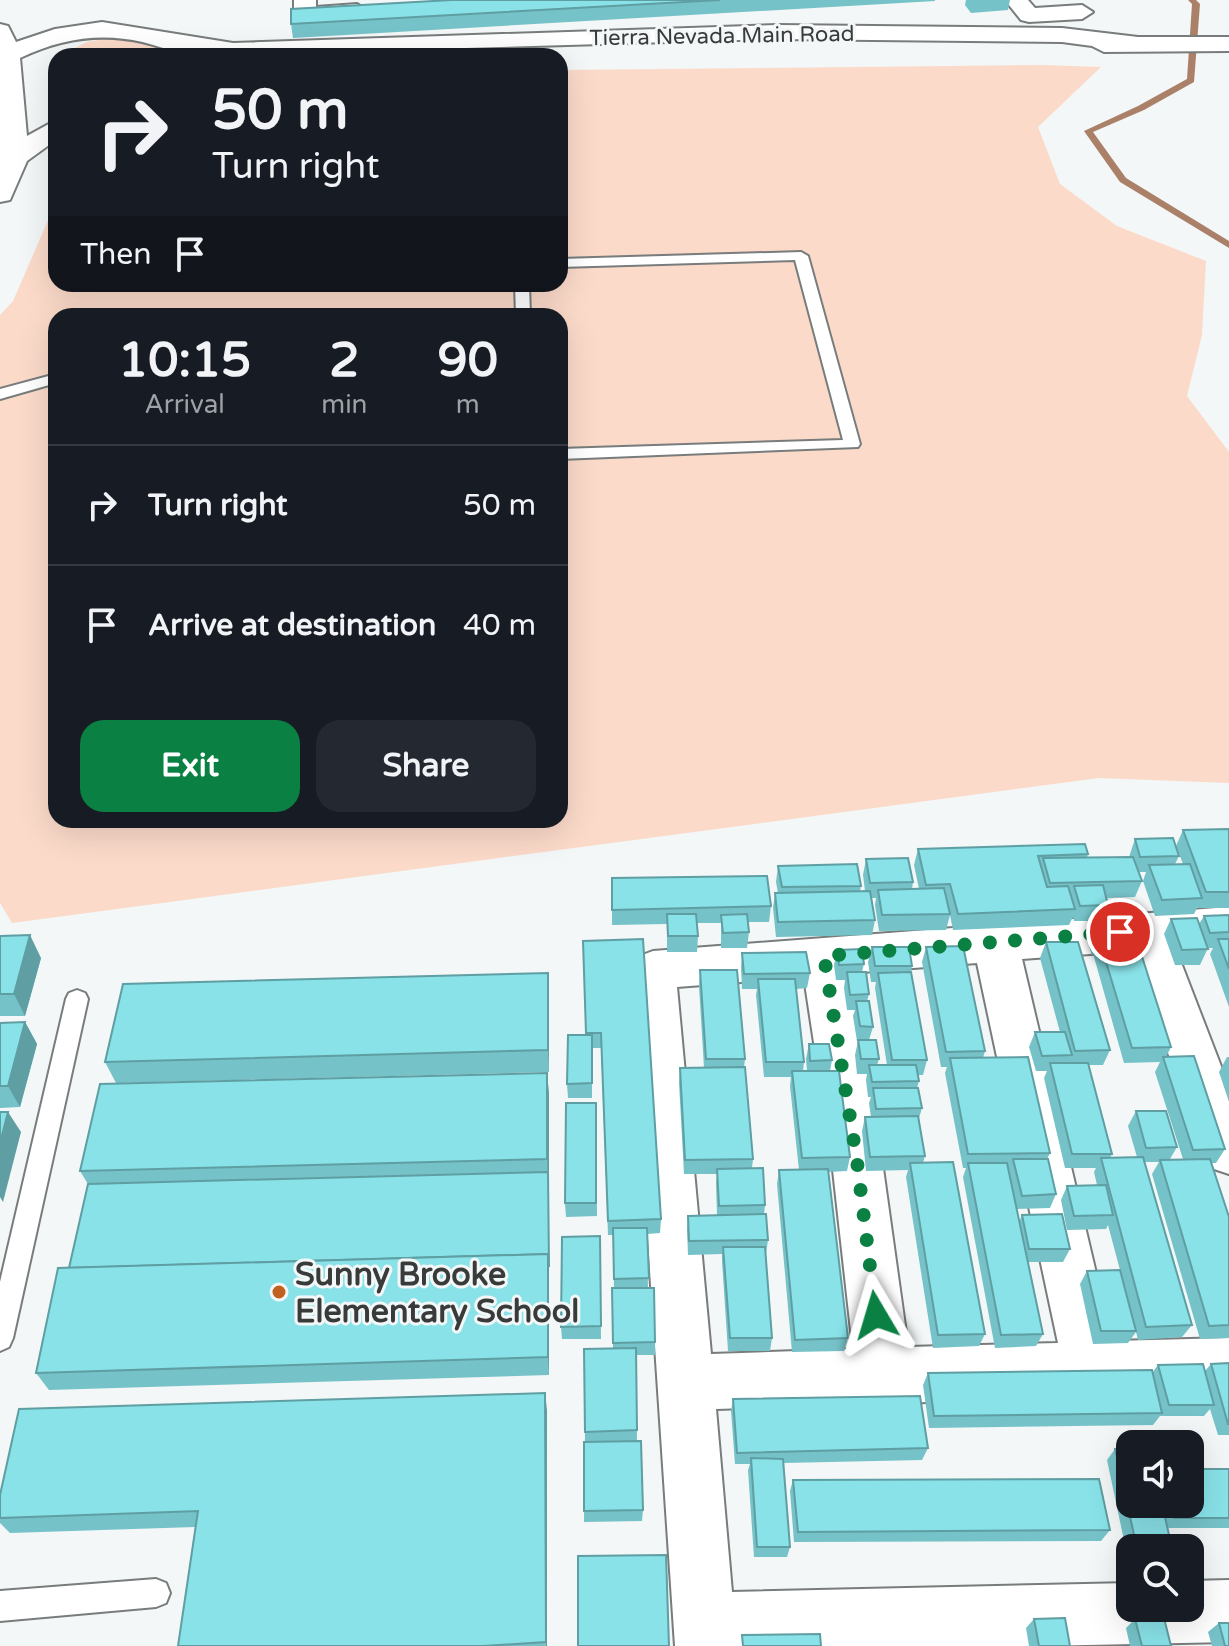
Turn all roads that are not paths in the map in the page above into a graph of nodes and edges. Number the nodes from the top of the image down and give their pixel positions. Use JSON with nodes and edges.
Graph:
{"nodes":[{"id":1,"x":305,"y":0,"type":"edge"},
{"id":2,"x":1016,"y":0,"type":"edge"},
{"id":3,"x":382,"y":10,"type":"edge"},
{"id":4,"x":1082,"y":12,"type":"dead end"},
{"id":5,"x":0,"y":23,"type":"edge"},
{"id":6,"x":61,"y":31,"type":"junction"},
{"id":7,"x":169,"y":41,"type":"junction"},
{"id":8,"x":4,"y":43,"type":"edge"},
{"id":9,"x":1143,"y":43,"type":"junction"},
{"id":10,"x":1226,"y":44,"type":"edge"},
{"id":11,"x":182,"y":48,"type":"edge"},
{"id":12,"x":219,"y":48,"type":"edge"},
{"id":13,"x":276,"y":48,"type":"edge"},
{"id":14,"x":568,"y":51,"type":"edge"},
{"id":15,"x":10,"y":100,"type":"junction"},
{"id":16,"x":48,"y":112,"type":"edge"},
{"id":17,"x":48,"y":134,"type":"edge"},
{"id":18,"x":15,"y":157,"type":"junction"},
{"id":19,"x":0,"y":194,"type":"edge"},
{"id":20,"x":568,"y":263,"type":"edge"},
{"id":21,"x":48,"y":380,"type":"edge"},
{"id":22,"x":0,"y":394,"type":"edge"},
{"id":23,"x":568,"y":454,"type":"edge"},
{"id":24,"x":1229,"y":925,"type":"edge"},
{"id":25,"x":1146,"y":930,"type":"junction"},
{"id":26,"x":995,"y":941,"type":"junction"},
{"id":27,"x":824,"y":956,"type":"junction"},
{"id":28,"x":77,"y":999,"type":"dead end"},
{"id":29,"x":1229,"y":1152,"type":"edge"},
{"id":30,"x":0,"y":1338,"type":"edge"},
{"id":31,"x":1229,"y":1365,"type":"edge"},
{"id":32,"x":1091,"y":1369,"type":"junction"},
{"id":33,"x":884,"y":1376,"type":"junction"},
{"id":34,"x":688,"y":1382,"type":"junction"},
{"id":35,"x":156,"y":1593,"type":"dead end"},
{"id":36,"x":0,"y":1606,"type":"edge"},
{"id":37,"x":1229,"y":1611,"type":"edge"},
{"id":38,"x":960,"y":1630,"type":"edge"},
{"id":39,"x":706,"y":1635,"type":"edge"}],
"edges":[{"from":1,"to":3,"type":"street"},
{"from":2,"to":4,"type":"street"},
{"from":5,"to":6,"type":"street"},
{"from":6,"to":7,"type":"street"},
{"from":6,"to":8,"type":"street"},
{"from":7,"to":11,"type":"street"},
{"from":7,"to":12,"type":"street","name":"Tierra Nevada Main Road"},
{"from":8,"to":15,"type":"street"},
{"from":9,"to":10,"type":"street","name":"Tierra Nevada Main Road"},
{"from":9,"to":13,"type":"street","name":"Tierra Nevada Main Road"},
{"from":9,"to":14,"type":"street","name":"Tierra Nevada Main Road"},
{"from":15,"to":16,"type":"street"},
{"from":15,"to":18,"type":"street"},
{"from":17,"to":18,"type":"street"},
{"from":18,"to":19,"type":"street"},
{"from":20,"to":23,"type":"lane"},
{"from":21,"to":22,"type":"lane"},
{"from":24,"to":25,"type":"street"},
{"from":25,"to":26,"type":"street"},
{"from":25,"to":29,"type":"street"},
{"from":26,"to":27,"type":"street"},
{"from":26,"to":32,"type":"street"},
{"from":27,"to":33,"type":"street"},
{"from":27,"to":34,"type":"street"},
{"from":28,"to":30,"type":"lane"},
{"from":31,"to":32,"type":"street"},
{"from":32,"to":33,"type":"street"},
{"from":33,"to":34,"type":"street"},
{"from":34,"to":39,"type":"street"},
{"from":35,"to":36,"type":"lane"},
{"from":37,"to":38,"type":"street"},
{"from":38,"to":39,"type":"street"}]}
